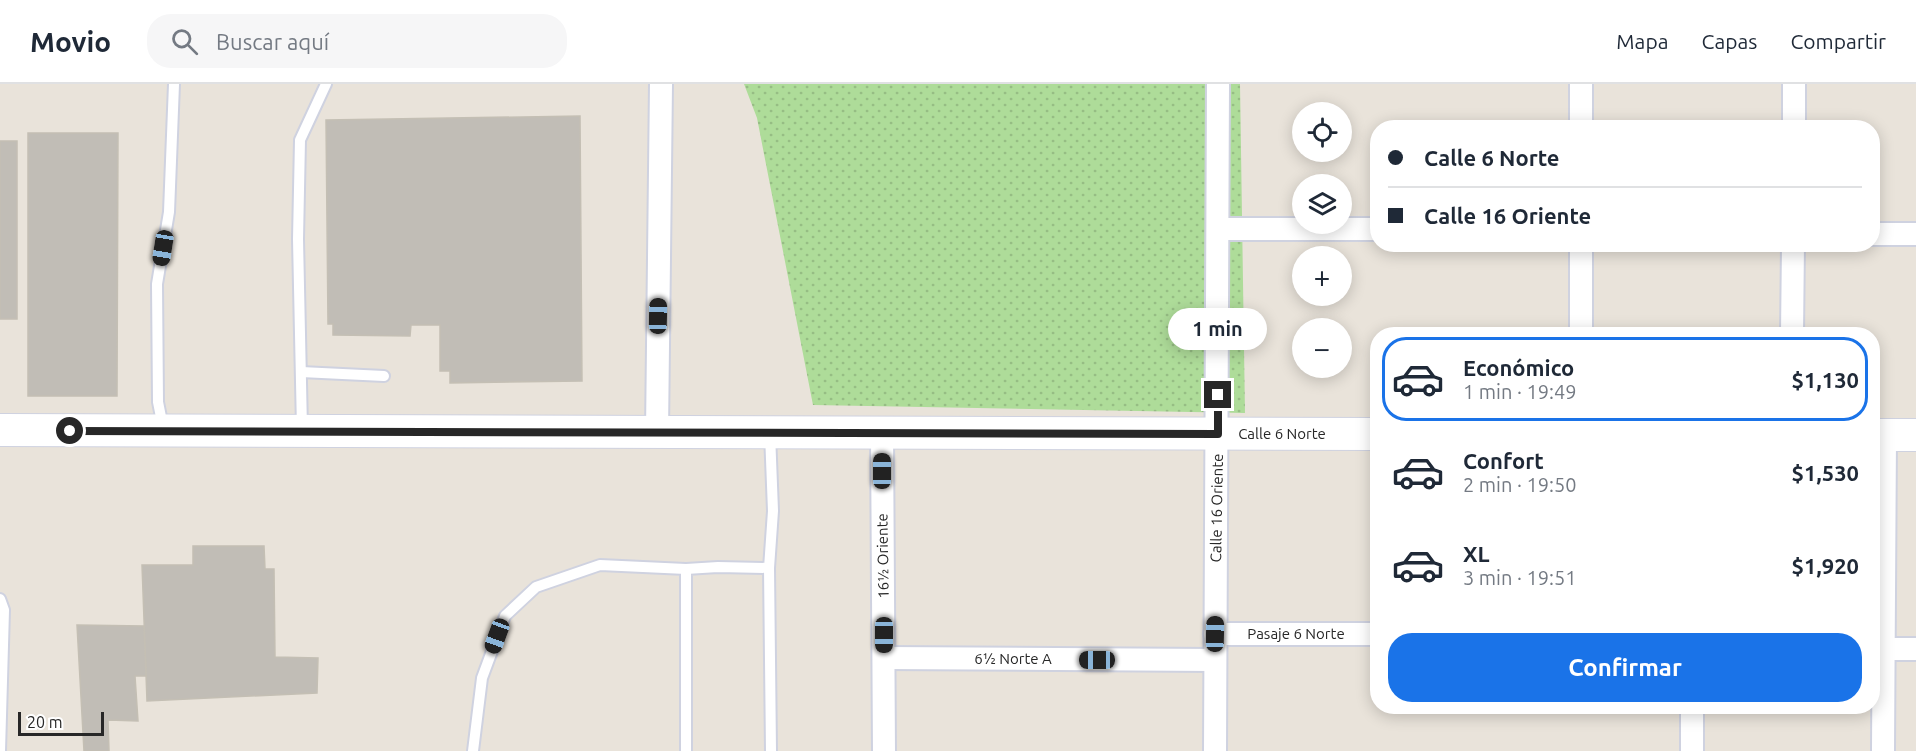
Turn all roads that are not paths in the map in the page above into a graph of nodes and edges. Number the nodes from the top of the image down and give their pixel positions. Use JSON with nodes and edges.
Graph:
{"nodes":[{"id":1,"x":174,"y":84,"type":"edge"},
{"id":2,"x":326,"y":84,"type":"edge"},
{"id":3,"x":662,"y":84,"type":"edge"},
{"id":4,"x":1218,"y":84,"type":"edge"},
{"id":5,"x":1581,"y":84,"type":"edge"},
{"id":6,"x":1794,"y":84,"type":"edge"},
{"id":7,"x":1581,"y":120,"type":"edge"},
{"id":8,"x":1794,"y":120,"type":"edge"},
{"id":9,"x":1218,"y":229,"type":"junction"},
{"id":10,"x":1370,"y":229,"type":"edge"},
{"id":11,"x":1880,"y":234,"type":"edge"},
{"id":12,"x":1916,"y":234,"type":"edge"},
{"id":13,"x":1581,"y":252,"type":"edge"},
{"id":14,"x":1793,"y":252,"type":"edge"},
{"id":15,"x":1581,"y":327,"type":"edge"},
{"id":16,"x":1792,"y":327,"type":"edge"},
{"id":17,"x":301,"y":372,"type":"junction"},
{"id":18,"x":384,"y":375,"type":"dead end"},
{"id":19,"x":0,"y":430,"type":"edge"},
{"id":20,"x":164,"y":431,"type":"junction"},
{"id":21,"x":302,"y":431,"type":"junction"},
{"id":22,"x":657,"y":432,"type":"junction"},
{"id":23,"x":770,"y":433,"type":"junction"},
{"id":24,"x":882,"y":433,"type":"junction"},
{"id":25,"x":1218,"y":434,"type":"junction"},
{"id":26,"x":1370,"y":434,"type":"edge"},
{"id":27,"x":1880,"y":435,"type":"edge"},
{"id":28,"x":1916,"y":435,"type":"edge"},
{"id":29,"x":1880,"y":506,"type":"edge"},
{"id":30,"x":769,"y":568,"type":"junction"},
{"id":31,"x":686,"y":569,"type":"junction"},
{"id":32,"x":0,"y":599,"type":"edge"},
{"id":33,"x":1215,"y":634,"type":"junction"},
{"id":34,"x":1370,"y":634,"type":"edge"},
{"id":35,"x":1884,"y":649,"type":"junction"},
{"id":36,"x":1916,"y":649,"type":"edge"},
{"id":37,"x":884,"y":658,"type":"junction"},
{"id":38,"x":1215,"y":660,"type":"junction"},
{"id":39,"x":1692,"y":714,"type":"edge"},
{"id":40,"x":0,"y":751,"type":"edge"},
{"id":41,"x":473,"y":751,"type":"edge"},
{"id":42,"x":686,"y":751,"type":"edge"},
{"id":43,"x":771,"y":751,"type":"edge"},
{"id":44,"x":884,"y":751,"type":"edge"},
{"id":45,"x":1215,"y":751,"type":"edge"},
{"id":46,"x":1692,"y":751,"type":"edge"},
{"id":47,"x":1883,"y":751,"type":"edge"}],
"edges":[{"from":1,"to":20,"type":"lane"},
{"from":2,"to":17,"type":"lane"},
{"from":3,"to":22,"type":"street"},
{"from":4,"to":9,"type":"street","name":"Calle 16 Oriente"},
{"from":5,"to":7,"type":"street"},
{"from":6,"to":8,"type":"street"},
{"from":9,"to":10,"type":"street"},
{"from":9,"to":25,"type":"street","name":"Calle 16 Oriente"},
{"from":11,"to":12,"type":"street"},
{"from":13,"to":15,"type":"street"},
{"from":14,"to":16,"type":"street"},
{"from":17,"to":18,"type":"lane"},
{"from":17,"to":21,"type":"lane"},
{"from":19,"to":20,"type":"street","name":"Calle 6 Norte"},
{"from":20,"to":21,"type":"street","name":"Calle 6 Norte"},
{"from":21,"to":22,"type":"street","name":"Calle 6 Norte"},
{"from":22,"to":23,"type":"street","name":"Calle 6 Norte"},
{"from":23,"to":24,"type":"street","name":"Calle 6 Norte"},
{"from":23,"to":30,"type":"lane"},
{"from":24,"to":25,"type":"street","name":"Calle 6 Norte"},
{"from":24,"to":37,"type":"street","name":"16½ Oriente"},
{"from":25,"to":26,"type":"street","name":"Calle 6 Norte"},
{"from":25,"to":33,"type":"street","name":"Calle 16 Oriente"},
{"from":27,"to":28,"type":"street"},
{"from":29,"to":35,"type":"street"},
{"from":30,"to":31,"type":"lane"},
{"from":30,"to":43,"type":"lane"},
{"from":31,"to":41,"type":"lane"},
{"from":31,"to":42,"type":"lane"},
{"from":32,"to":40,"type":"lane"},
{"from":33,"to":34,"type":"street","name":"Pasaje 6 Norte"},
{"from":33,"to":38,"type":"street","name":"Calle 16 Oriente"},
{"from":35,"to":36,"type":"street"},
{"from":35,"to":47,"type":"street"},
{"from":37,"to":38,"type":"street","name":"6½ Norte A"},
{"from":37,"to":44,"type":"street","name":"16½ Oriente"},
{"from":38,"to":45,"type":"street","name":"Calle 16 Oriente"},
{"from":39,"to":46,"type":"street"}]}
